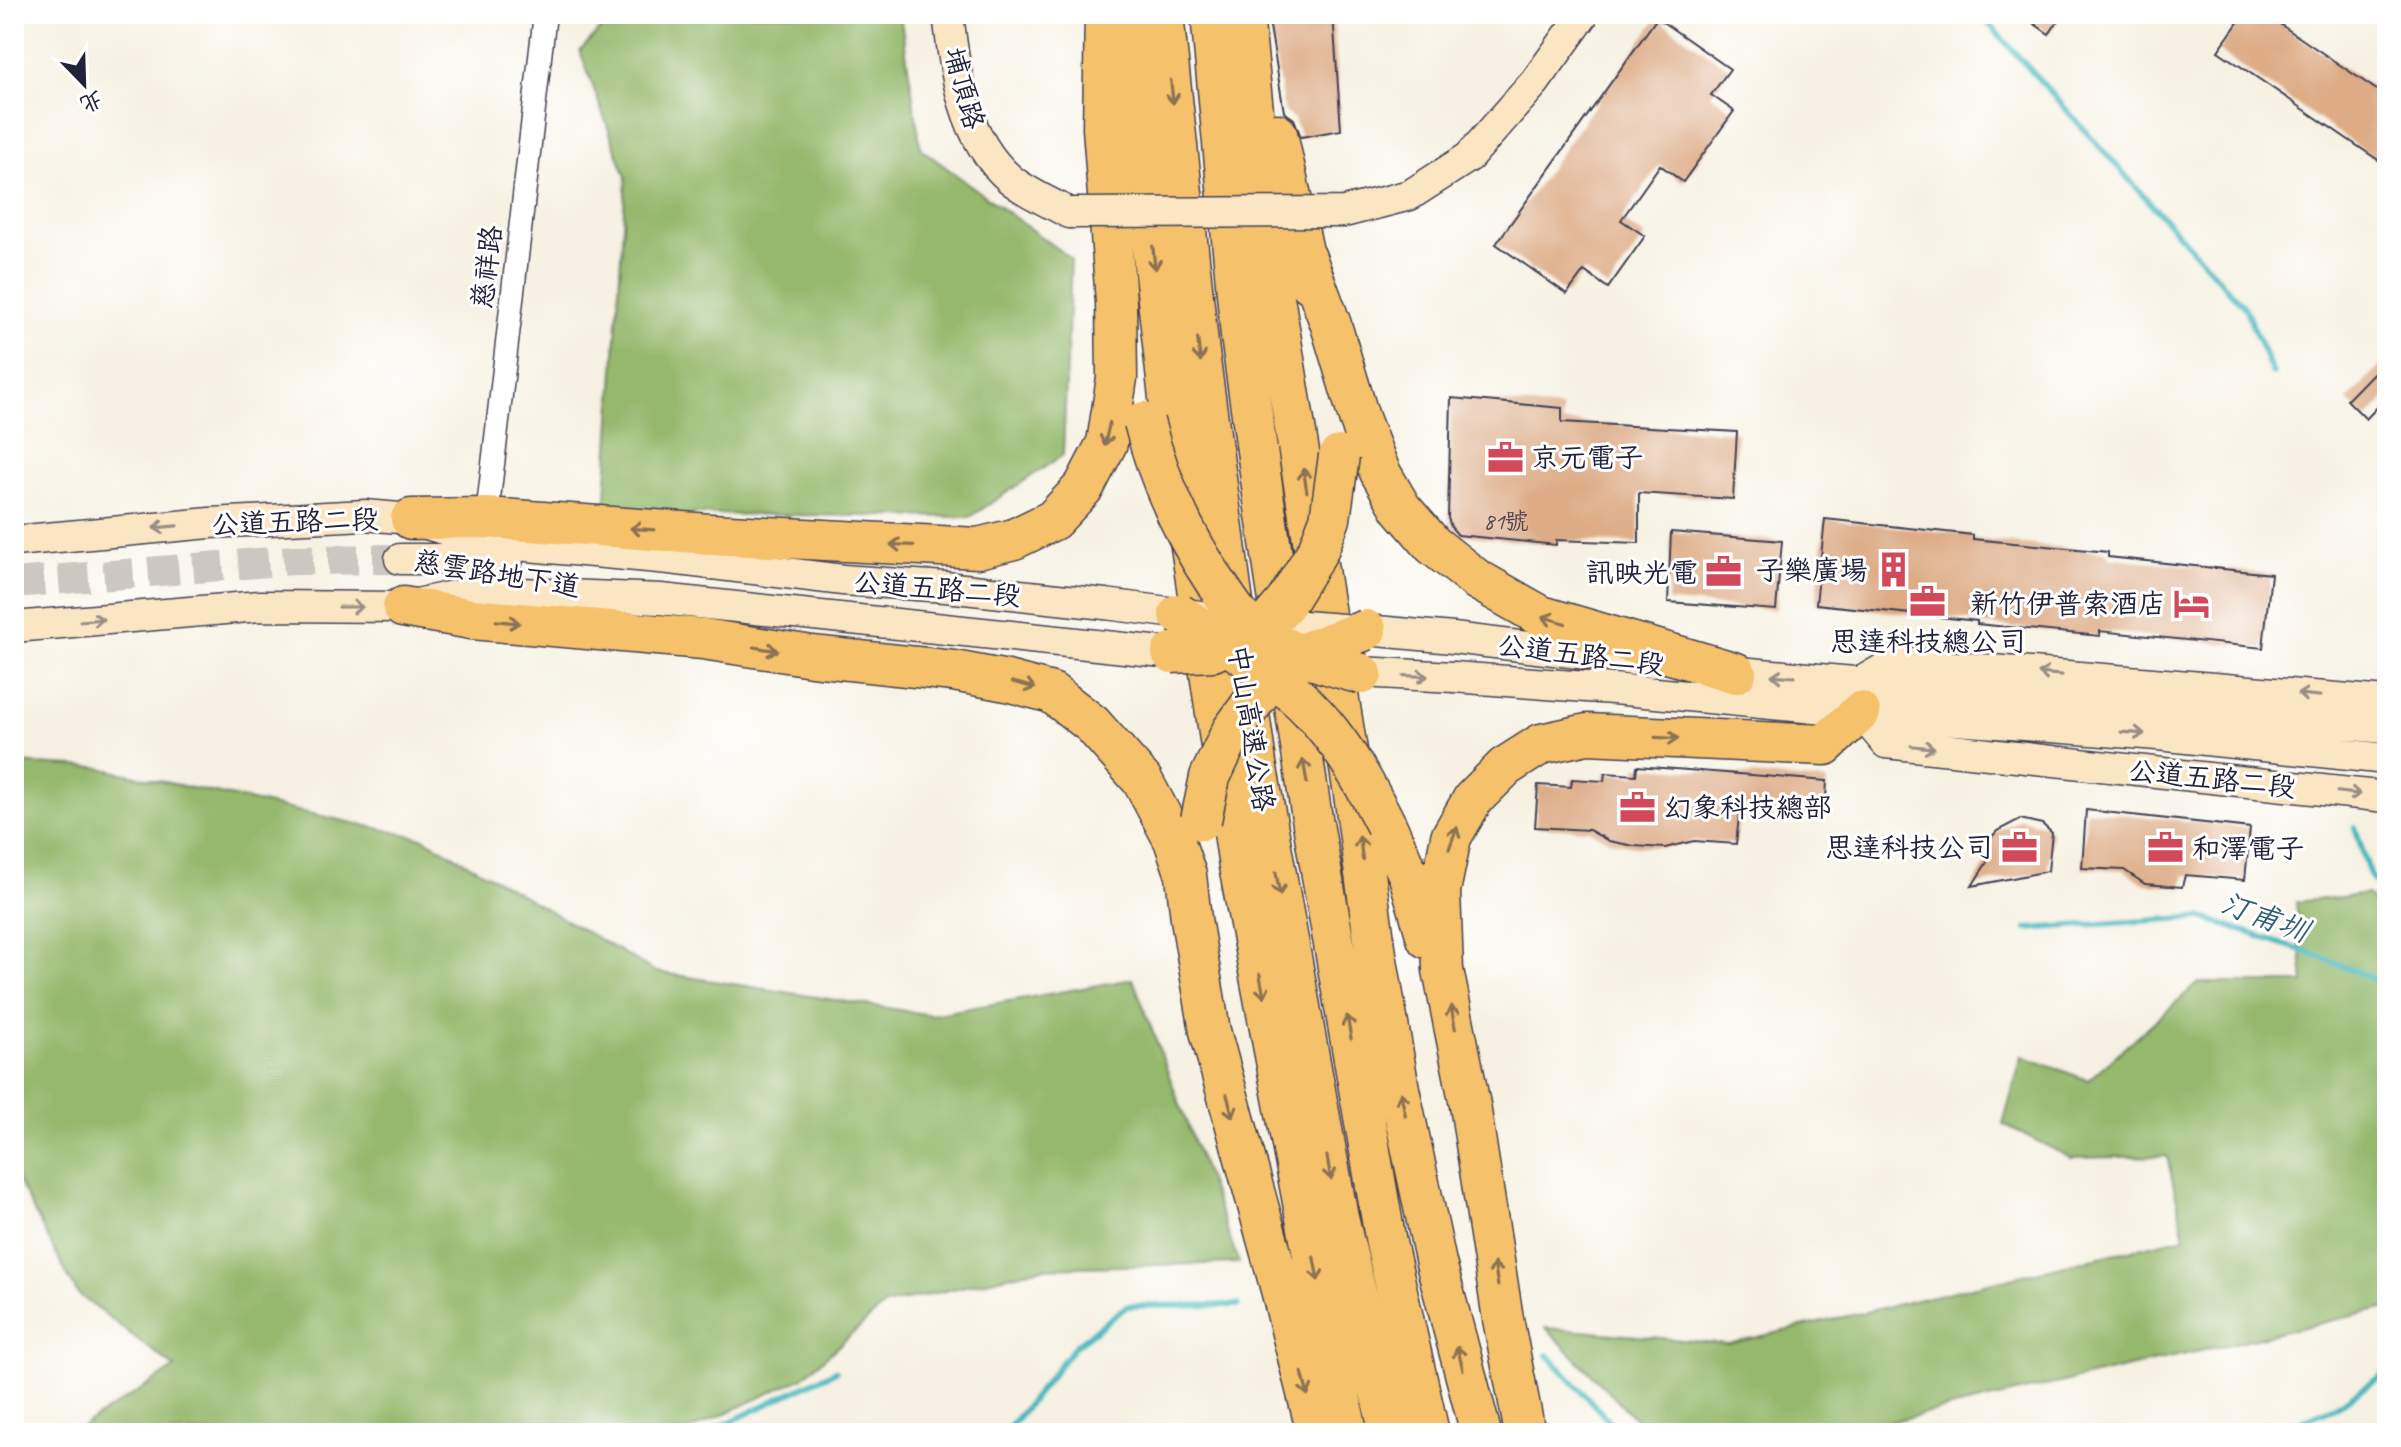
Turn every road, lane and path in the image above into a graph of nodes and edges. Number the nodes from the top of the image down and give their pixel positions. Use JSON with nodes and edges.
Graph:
{"nodes":[{"id":1,"x":545,"y":14,"type":"edge"},
{"id":2,"x":948,"y":14,"type":"edge"},
{"id":3,"x":1105,"y":14,"type":"edge"},
{"id":4,"x":1126,"y":14,"type":"edge"},
{"id":5,"x":1163,"y":14,"type":"edge"},
{"id":6,"x":1211,"y":14,"type":"edge"},
{"id":7,"x":1243,"y":14,"type":"edge"},
{"id":8,"x":1253,"y":14,"type":"edge"},
{"id":9,"x":1584,"y":14,"type":"edge"},
{"id":10,"x":1306,"y":258,"type":"junction"},
{"id":11,"x":1116,"y":302,"type":"junction"},
{"id":12,"x":411,"y":519,"type":"junction"},
{"id":13,"x":486,"y":522,"type":"junction"},
{"id":14,"x":14,"y":541,"type":"edge"},
{"id":15,"x":670,"y":559,"type":"junction"},
{"id":16,"x":661,"y":599,"type":"junction"},
{"id":17,"x":403,"y":607,"type":"junction"},
{"id":18,"x":1179,"y":614,"type":"joint"},
{"id":19,"x":14,"y":627,"type":"edge"},
{"id":20,"x":1366,"y":630,"type":"joint"},
{"id":21,"x":1263,"y":647,"type":"junction"},
{"id":22,"x":1172,"y":653,"type":"joint"},
{"id":23,"x":1736,"y":673,"type":"junction"},
{"id":24,"x":1362,"y":674,"type":"joint"},
{"id":25,"x":1860,"y":697,"type":"junction"},
{"id":26,"x":2387,"y":702,"type":"edge"},
{"id":27,"x":2387,"y":728,"type":"edge"},
{"id":28,"x":2387,"y":759,"type":"edge"},
{"id":29,"x":2387,"y":797,"type":"edge"},
{"id":30,"x":1443,"y":970,"type":"junction"},
{"id":31,"x":1210,"y":1031,"type":"junction"},
{"id":32,"x":1317,"y":1433,"type":"edge"},
{"id":33,"x":1347,"y":1433,"type":"edge"},
{"id":34,"x":1390,"y":1433,"type":"edge"},
{"id":35,"x":1429,"y":1433,"type":"edge"},
{"id":36,"x":1481,"y":1433,"type":"edge"},
{"id":37,"x":1525,"y":1433,"type":"edge"}],
"edges":[{"from":1,"to":13,"type":"street","name":"慈祥路"},
{"from":2,"to":9,"type":"street","name":"埔頂路","bridge":true},
{"from":3,"to":11,"type":"highway"},
{"from":4,"to":33,"type":"highway","one_way":true},
{"from":5,"to":34,"type":"highway","name":"中山高速公路","one_way":true},
{"from":35,"to":6,"type":"highway","name":"中山高速公路","one_way":true},
{"from":36,"to":7,"type":"highway","one_way":true},
{"from":8,"to":10,"type":"highway"},
{"from":10,"to":21,"type":"highway","bridge":true},
{"from":23,"to":10,"type":"highway","one_way":true},
{"from":11,"to":13,"type":"highway","one_way":true},
{"from":11,"to":21,"type":"highway","bridge":true},
{"from":12,"to":13,"type":"highway"},
{"from":12,"to":14,"type":"street","name":"公道五路二段","one_way":true},
{"from":12,"to":15,"type":"street","name":"公道五路二段"},
{"from":15,"to":16,"type":"street","name":"慈雲路地下道"},
{"from":15,"to":18,"type":"street","name":"公道五路二段","bridge":true},
{"from":16,"to":17,"type":"street","name":"公道五路二段"},
{"from":16,"to":22,"type":"street","name":"公道五路二段"},
{"from":19,"to":17,"type":"street","name":"公道五路二段","one_way":true},
{"from":17,"to":31,"type":"highway","one_way":true},
{"from":18,"to":21,"type":"highway","bridge":true},
{"from":20,"to":21,"type":"highway","bridge":true},
{"from":20,"to":23,"type":"street","name":"公道五路二段"},
{"from":21,"to":22,"type":"highway","bridge":true},
{"from":21,"to":24,"type":"highway","bridge":true},
{"from":21,"to":30,"type":"highway","bridge":true},
{"from":21,"to":31,"type":"highway","bridge":true},
{"from":25,"to":23,"type":"street","name":"公道五路二段","one_way":true},
{"from":24,"to":25,"type":"street","name":"公道五路二段","one_way":true,"bridge":true},
{"from":26,"to":25,"type":"street","one_way":true},
{"from":25,"to":27,"type":"street","name":"公道五路二段"},
{"from":25,"to":28,"type":"street","name":"公道五路二段","one_way":true},
{"from":25,"to":29,"type":"street","name":"公道五路二段","one_way":true},
{"from":30,"to":25,"type":"highway","one_way":true},
{"from":37,"to":30,"type":"highway","one_way":true},
{"from":31,"to":32,"type":"highway","one_way":true}]}
